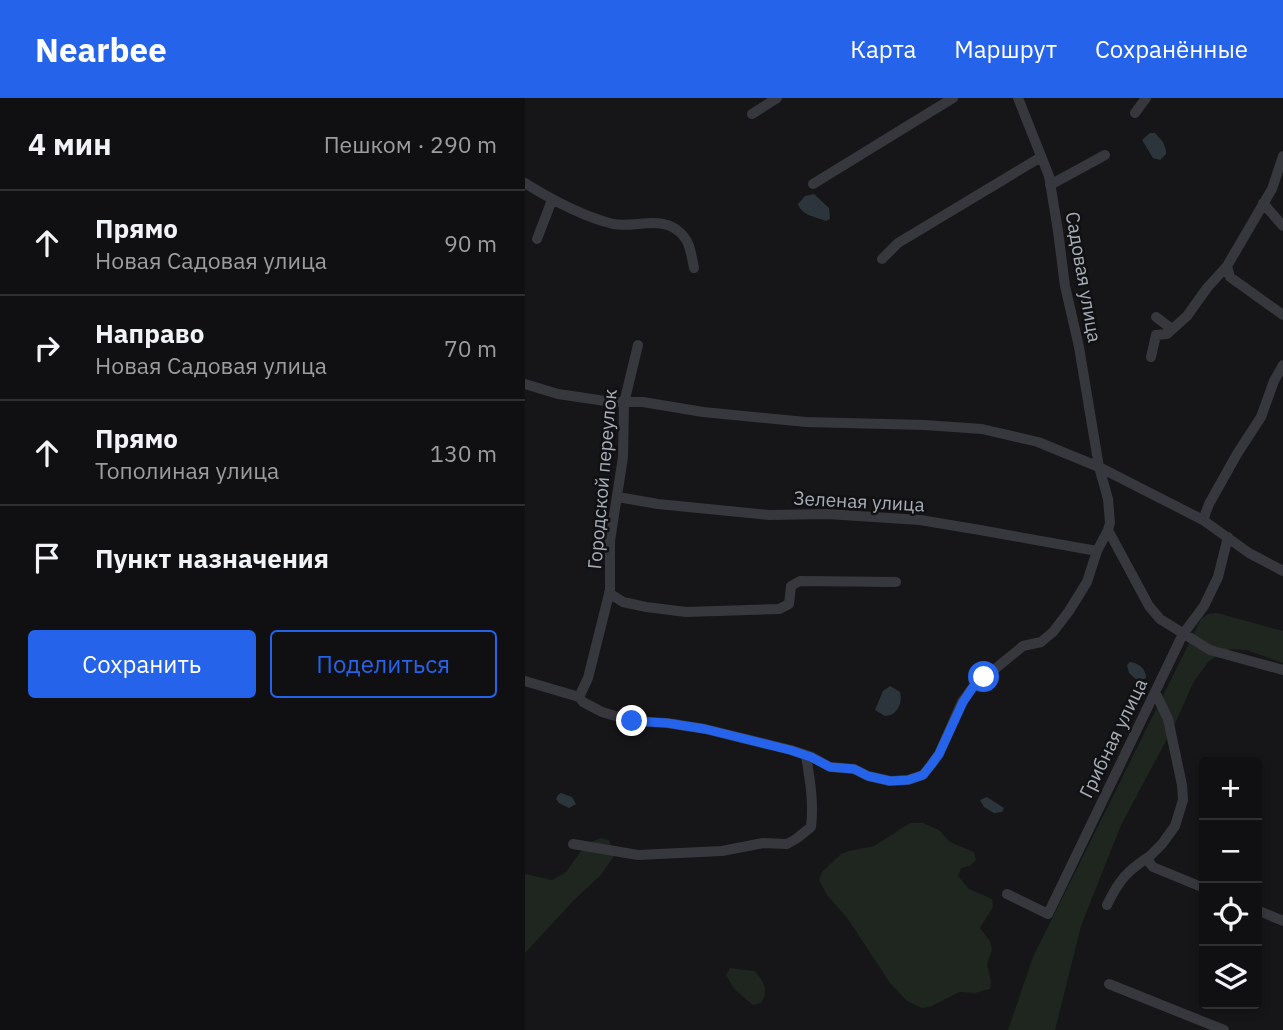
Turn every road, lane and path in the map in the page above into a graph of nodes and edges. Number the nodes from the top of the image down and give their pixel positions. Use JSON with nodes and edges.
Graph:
{"nodes":[{"id":1,"x":777,"y":98,"type":"edge"},
{"id":2,"x":953,"y":98,"type":"edge"},
{"id":3,"x":1018,"y":98,"type":"edge"},
{"id":4,"x":1146,"y":98,"type":"edge"},
{"id":5,"x":1135,"y":113,"type":"dead end"},
{"id":6,"x":752,"y":114,"type":"dead end"},
{"id":7,"x":1105,"y":155,"type":"dead end"},
{"id":8,"x":1283,"y":156,"type":"edge"},
{"id":9,"x":1041,"y":158,"type":"junction"},
{"id":10,"x":525,"y":183,"type":"edge"},
{"id":11,"x":813,"y":184,"type":"dead end"},
{"id":12,"x":1050,"y":185,"type":"junction"},
{"id":13,"x":552,"y":200,"type":"junction"},
{"id":14,"x":1263,"y":203,"type":"junction"},
{"id":15,"x":1283,"y":226,"type":"edge"},
{"id":16,"x":537,"y":239,"type":"dead end"},
{"id":17,"x":882,"y":259,"type":"dead end"},
{"id":18,"x":1227,"y":266,"type":"junction"},
{"id":19,"x":694,"y":268,"type":"dead end"},
{"id":20,"x":1283,"y":316,"type":"edge"},
{"id":21,"x":1156,"y":317,"type":"dead end"},
{"id":22,"x":1172,"y":329,"type":"junction"},
{"id":23,"x":638,"y":345,"type":"dead end"},
{"id":24,"x":1151,"y":357,"type":"dead end"},
{"id":25,"x":1283,"y":365,"type":"edge"},
{"id":26,"x":525,"y":384,"type":"edge"},
{"id":27,"x":624,"y":402,"type":"junction"},
{"id":28,"x":1098,"y":467,"type":"junction"},
{"id":29,"x":618,"y":496,"type":"junction"},
{"id":30,"x":1203,"y":520,"type":"junction"},
{"id":31,"x":1108,"y":530,"type":"junction"},
{"id":32,"x":1228,"y":537,"type":"junction"},
{"id":33,"x":1097,"y":551,"type":"junction"},
{"id":34,"x":1283,"y":571,"type":"edge"},
{"id":35,"x":896,"y":582,"type":"dead end"},
{"id":36,"x":609,"y":593,"type":"junction"},
{"id":37,"x":1184,"y":634,"type":"junction"},
{"id":38,"x":1283,"y":670,"type":"edge"},
{"id":39,"x":525,"y":681,"type":"edge"},
{"id":40,"x":1155,"y":692,"type":"junction"},
{"id":41,"x":579,"y":697,"type":"junction"},
{"id":42,"x":809,"y":757,"type":"junction"},
{"id":43,"x":573,"y":844,"type":"dead end"},
{"id":44,"x":1149,"y":858,"type":"junction"},
{"id":45,"x":1199,"y":886,"type":"edge"},
{"id":46,"x":1007,"y":894,"type":"dead end"},
{"id":47,"x":1107,"y":905,"type":"dead end"},
{"id":48,"x":1262,"y":912,"type":"edge"},
{"id":49,"x":1283,"y":921,"type":"edge"},
{"id":50,"x":1109,"y":984,"type":"dead end"},
{"id":51,"x":1224,"y":1030,"type":"edge"}],
"edges":[{"from":1,"to":6,"type":"street"},
{"from":2,"to":11,"type":"street"},
{"from":3,"to":9,"type":"street","name":"Садовая улица"},
{"from":4,"to":5,"type":"street"},
{"from":7,"to":12,"type":"street"},
{"from":8,"to":14,"type":"street"},
{"from":9,"to":12,"type":"street","name":"Садовая улица"},
{"from":9,"to":17,"type":"street"},
{"from":10,"to":13,"type":"street"},
{"from":12,"to":28,"type":"street","name":"Садовая улица"},
{"from":13,"to":16,"type":"street"},
{"from":13,"to":19,"type":"street"},
{"from":14,"to":15,"type":"street"},
{"from":14,"to":18,"type":"street"},
{"from":18,"to":20,"type":"street"},
{"from":18,"to":22,"type":"street"},
{"from":21,"to":22,"type":"street"},
{"from":22,"to":24,"type":"street"},
{"from":23,"to":27,"type":"street","name":"Городской переулок"},
{"from":25,"to":30,"type":"street"},
{"from":26,"to":27,"type":"street"},
{"from":27,"to":28,"type":"street"},
{"from":27,"to":29,"type":"street","name":"Городской переулок"},
{"from":28,"to":30,"type":"street"},
{"from":28,"to":31,"type":"street","name":"Садовая улица"},
{"from":29,"to":33,"type":"street","name":"Зеленая улица"},
{"from":29,"to":36,"type":"street","name":"Городской переулок"},
{"from":30,"to":32,"type":"street"},
{"from":31,"to":33,"type":"street"},
{"from":31,"to":37,"type":"street"},
{"from":32,"to":34,"type":"street"},
{"from":32,"to":37,"type":"street","name":"Грибная улица"},
{"from":33,"to":42,"type":"street"},
{"from":35,"to":36,"type":"street"},
{"from":36,"to":41,"type":"street","name":"Городской переулок"},
{"from":37,"to":38,"type":"street"},
{"from":37,"to":40,"type":"street","name":"Грибная улица"},
{"from":39,"to":41,"type":"street"},
{"from":40,"to":44,"type":"street"},
{"from":40,"to":46,"type":"street","name":"Грибная улица"},
{"from":41,"to":42,"type":"street"},
{"from":42,"to":43,"type":"street"},
{"from":44,"to":45,"type":"street"},
{"from":44,"to":47,"type":"street"},
{"from":48,"to":49,"type":"street"},
{"from":50,"to":51,"type":"street"}]}
